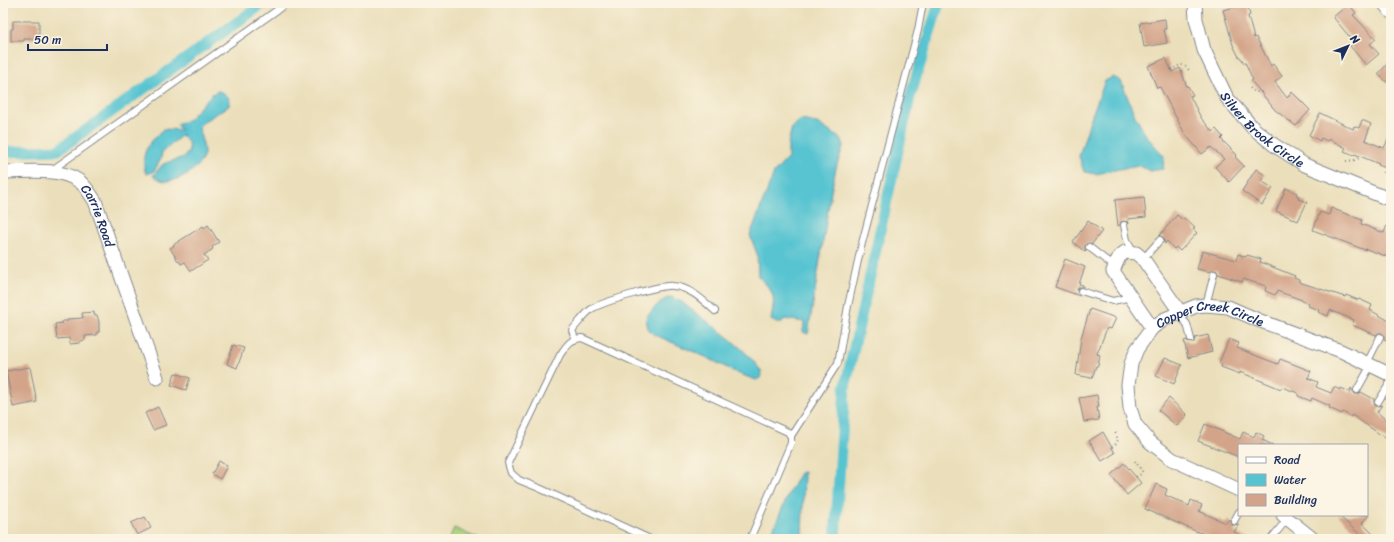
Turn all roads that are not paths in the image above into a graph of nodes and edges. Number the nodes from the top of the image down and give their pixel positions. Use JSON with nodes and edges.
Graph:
{"nodes":[{"id":1,"x":287,"y":3,"type":"edge"},
{"id":2,"x":923,"y":3,"type":"edge"},
{"id":3,"x":1195,"y":3,"type":"edge"},
{"id":4,"x":1384,"y":3,"type":"edge"},
{"id":5,"x":1391,"y":12,"type":"edge"},
{"id":6,"x":3,"y":172,"type":"edge"},
{"id":7,"x":50,"y":172,"type":"junction"},
{"id":8,"x":1391,"y":200,"type":"edge"},
{"id":9,"x":1124,"y":225,"type":"dead end"},
{"id":10,"x":1160,"y":240,"type":"dead end"},
{"id":11,"x":1089,"y":247,"type":"dead end"},
{"id":12,"x":1138,"y":255,"type":"junction"},
{"id":13,"x":1115,"y":267,"type":"junction"},
{"id":14,"x":1214,"y":274,"type":"dead end"},
{"id":15,"x":1081,"y":291,"type":"dead end"},
{"id":16,"x":1131,"y":297,"type":"junction"},
{"id":17,"x":1206,"y":305,"type":"junction"},
{"id":18,"x":715,"y":311,"type":"dead end"},
{"id":19,"x":1179,"y":313,"type":"junction"},
{"id":20,"x":1152,"y":328,"type":"junction"},
{"id":21,"x":1380,"y":337,"type":"dead end"},
{"id":22,"x":575,"y":338,"type":"junction"},
{"id":23,"x":1191,"y":339,"type":"dead end"},
{"id":24,"x":1369,"y":364,"type":"junction"},
{"id":25,"x":1391,"y":375,"type":"edge"},
{"id":26,"x":157,"y":378,"type":"dead end"},
{"id":27,"x":1391,"y":381,"type":"edge"},
{"id":28,"x":1357,"y":390,"type":"dead end"},
{"id":29,"x":1378,"y":402,"type":"dead end"},
{"id":30,"x":790,"y":436,"type":"junction"},
{"id":31,"x":1238,"y":490,"type":"edge"},
{"id":32,"x":1238,"y":514,"type":"edge"},
{"id":33,"x":1286,"y":517,"type":"edge"},
{"id":34,"x":1234,"y":521,"type":"dead end"},
{"id":35,"x":650,"y":539,"type":"edge"},
{"id":36,"x":750,"y":539,"type":"edge"},
{"id":37,"x":1271,"y":539,"type":"edge"},
{"id":38,"x":1313,"y":539,"type":"edge"}],
"edges":[{"from":1,"to":7,"type":"lane"},
{"from":2,"to":30,"type":"lane"},
{"from":3,"to":8,"type":"street","name":"Silver Brook Circle"},
{"from":4,"to":5,"type":"street"},
{"from":6,"to":7,"type":"street","name":"Carrie Road"},
{"from":7,"to":26,"type":"street","name":"Carrie Road"},
{"from":9,"to":12,"type":"lane"},
{"from":10,"to":12,"type":"lane"},
{"from":11,"to":13,"type":"lane"},
{"from":12,"to":13,"type":"street"},
{"from":12,"to":19,"type":"street"},
{"from":13,"to":16,"type":"street"},
{"from":14,"to":17,"type":"lane"},
{"from":15,"to":16,"type":"lane"},
{"from":16,"to":20,"type":"street"},
{"from":17,"to":19,"type":"street","name":"Copper Creek Circle"},
{"from":17,"to":24,"type":"street","name":"Copper Creek Circle"},
{"from":18,"to":22,"type":"lane"},
{"from":19,"to":20,"type":"street","name":"Copper Creek Circle"},
{"from":19,"to":23,"type":"lane"},
{"from":20,"to":31,"type":"street","name":"Copper Creek Circle"},
{"from":21,"to":24,"type":"lane"},
{"from":22,"to":30,"type":"lane"},
{"from":22,"to":35,"type":"lane"},
{"from":24,"to":25,"type":"street","name":"Copper Creek Circle"},
{"from":24,"to":28,"type":"lane"},
{"from":27,"to":29,"type":"lane"},
{"from":30,"to":36,"type":"lane"},
{"from":32,"to":34,"type":"lane"},
{"from":33,"to":37,"type":"lane"},
{"from":33,"to":38,"type":"street"}]}
